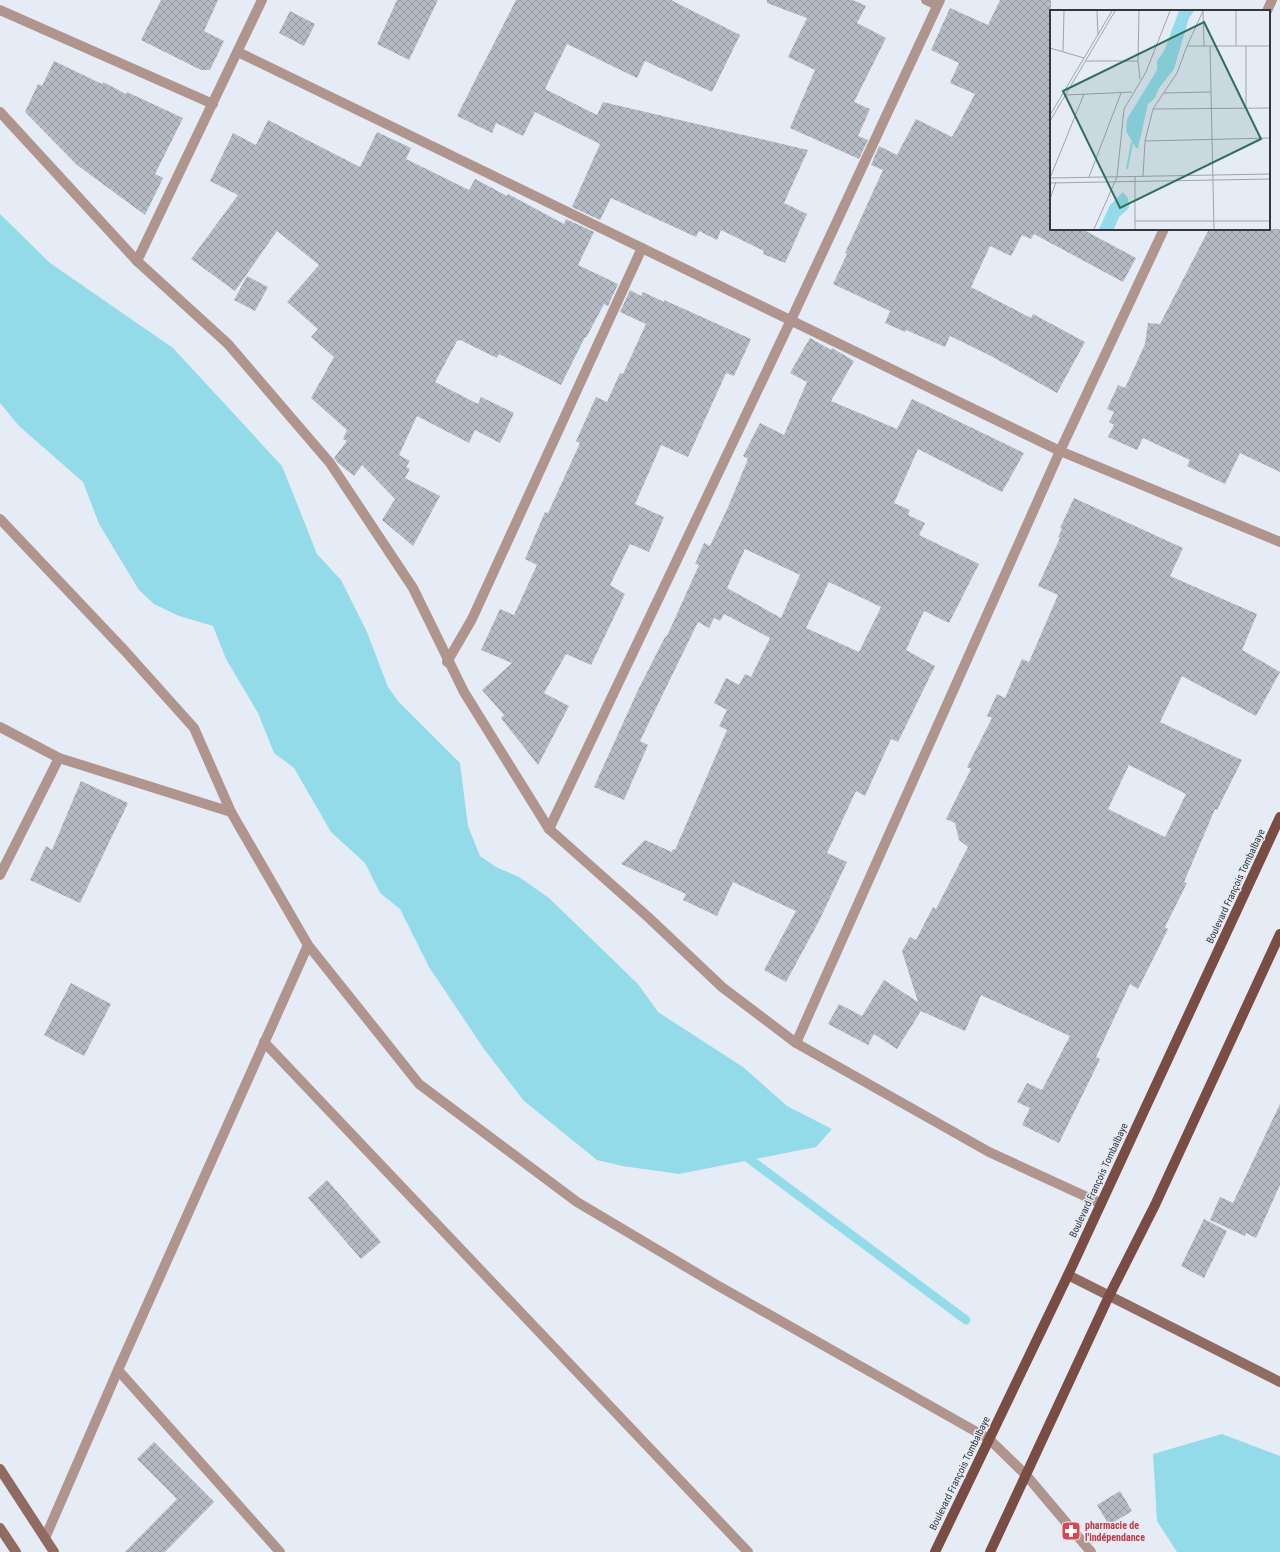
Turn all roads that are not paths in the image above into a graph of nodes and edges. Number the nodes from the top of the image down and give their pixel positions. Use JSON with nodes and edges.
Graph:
{"nodes":[{"id":1,"x":262,"y":0,"type":"edge"},
{"id":2,"x":926,"y":0,"type":"edge"},
{"id":3,"x":1272,"y":0,"type":"edge"},
{"id":4,"x":938,"y":3,"type":"edge"},
{"id":5,"x":0,"y":10,"type":"edge"},
{"id":6,"x":1267,"y":10,"type":"edge"},
{"id":7,"x":238,"y":52,"type":"junction"},
{"id":8,"x":213,"y":104,"type":"junction"},
{"id":9,"x":0,"y":112,"type":"edge"},
{"id":10,"x":1164,"y":230,"type":"edge"},
{"id":11,"x":642,"y":248,"type":"junction"},
{"id":12,"x":137,"y":261,"type":"junction"},
{"id":13,"x":791,"y":320,"type":"junction"},
{"id":14,"x":1060,"y":451,"type":"junction"},
{"id":15,"x":0,"y":519,"type":"edge"},
{"id":16,"x":1280,"y":542,"type":"edge"},
{"id":17,"x":448,"y":662,"type":"junction"},
{"id":18,"x":0,"y":727,"type":"edge"},
{"id":19,"x":59,"y":758,"type":"junction"},
{"id":20,"x":231,"y":812,"type":"junction"},
{"id":21,"x":1280,"y":817,"type":"edge"},
{"id":22,"x":549,"y":829,"type":"junction"},
{"id":23,"x":0,"y":875,"type":"edge"},
{"id":24,"x":1280,"y":934,"type":"edge"},
{"id":25,"x":308,"y":945,"type":"junction"},
{"id":26,"x":264,"y":1042,"type":"junction"},
{"id":27,"x":796,"y":1043,"type":"junction"},
{"id":28,"x":1100,"y":1203,"type":"junction"},
{"id":29,"x":1068,"y":1275,"type":"junction"},
{"id":30,"x":1109,"y":1296,"type":"junction"},
{"id":31,"x":118,"y":1370,"type":"junction"},
{"id":32,"x":1280,"y":1382,"type":"edge"},
{"id":33,"x":989,"y":1439,"type":"junction"},
{"id":34,"x":0,"y":1469,"type":"edge"},
{"id":35,"x":1026,"y":1475,"type":"junction"},
{"id":36,"x":0,"y":1528,"type":"edge"},
{"id":37,"x":45,"y":1538,"type":"junction"},
{"id":38,"x":16,"y":1552,"type":"edge"},
{"id":39,"x":54,"y":1552,"type":"edge"},
{"id":40,"x":280,"y":1552,"type":"edge"},
{"id":41,"x":748,"y":1552,"type":"edge"},
{"id":42,"x":935,"y":1552,"type":"edge"},
{"id":43,"x":990,"y":1552,"type":"edge"},
{"id":44,"x":1091,"y":1552,"type":"edge"}],
"edges":[{"from":1,"to":7,"type":"street"},
{"from":2,"to":4,"type":"street"},
{"from":3,"to":6,"type":"street"},
{"from":4,"to":13,"type":"street"},
{"from":5,"to":8,"type":"street"},
{"from":7,"to":8,"type":"street"},
{"from":7,"to":11,"type":"street"},
{"from":8,"to":12,"type":"street"},
{"from":9,"to":12,"type":"street"},
{"from":10,"to":14,"type":"street"},
{"from":11,"to":13,"type":"street"},
{"from":11,"to":17,"type":"street"},
{"from":12,"to":17,"type":"street"},
{"from":13,"to":14,"type":"street"},
{"from":13,"to":22,"type":"street"},
{"from":14,"to":16,"type":"street"},
{"from":14,"to":27,"type":"street"},
{"from":15,"to":20,"type":"street"},
{"from":17,"to":22,"type":"street"},
{"from":18,"to":19,"type":"street"},
{"from":19,"to":20,"type":"street"},
{"from":19,"to":23,"type":"street"},
{"from":20,"to":25,"type":"street"},
{"from":21,"to":28,"type":"main road","name":"Boulevard François Tombalbaye"},
{"from":22,"to":27,"type":"street"},
{"from":24,"to":30,"type":"main road"},
{"from":25,"to":26,"type":"street"},
{"from":25,"to":33,"type":"street"},
{"from":26,"to":31,"type":"street"},
{"from":26,"to":41,"type":"street"},
{"from":27,"to":28,"type":"street"},
{"from":28,"to":29,"type":"main road","name":"Boulevard François Tombalbaye"},
{"from":29,"to":30,"type":"street"},
{"from":29,"to":33,"type":"main road","name":"Boulevard François Tombalbaye"},
{"from":30,"to":32,"type":"street"},
{"from":30,"to":35,"type":"main road"},
{"from":31,"to":37,"type":"street"},
{"from":31,"to":40,"type":"street"},
{"from":33,"to":35,"type":"street"},
{"from":33,"to":42,"type":"main road","name":"Boulevard François Tombalbaye"},
{"from":34,"to":37,"type":"street"},
{"from":35,"to":43,"type":"main road"},
{"from":35,"to":44,"type":"street"},
{"from":36,"to":38,"type":"street"},
{"from":37,"to":39,"type":"street"}]}
